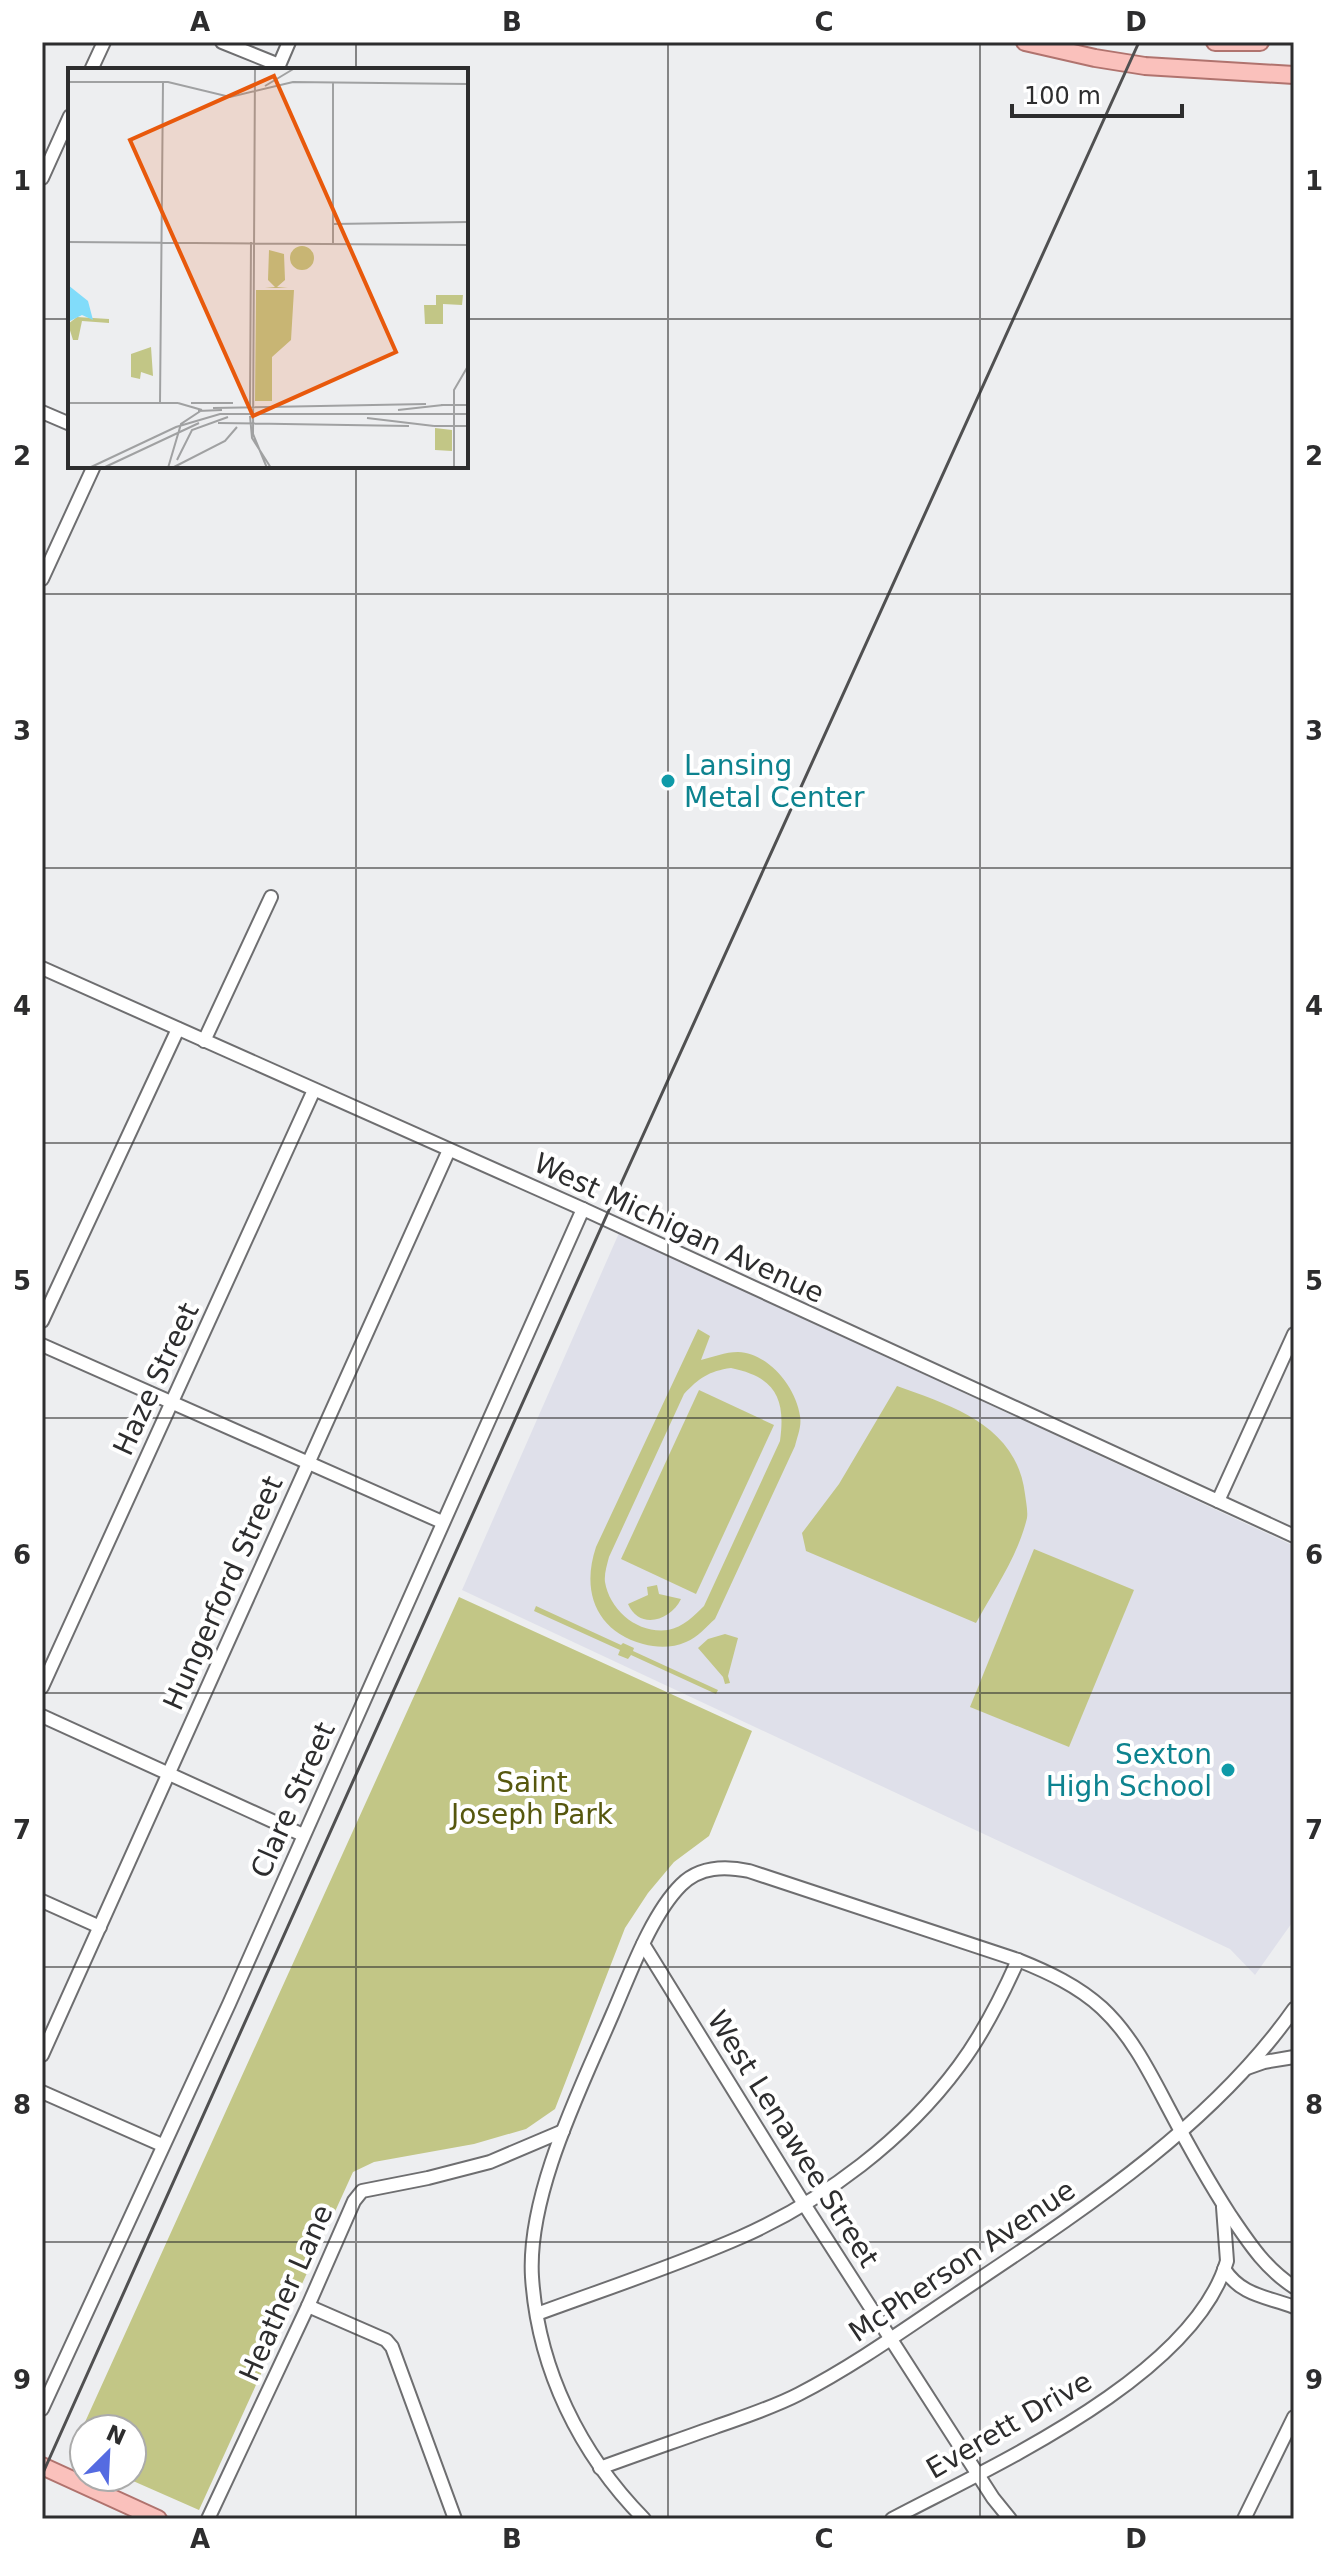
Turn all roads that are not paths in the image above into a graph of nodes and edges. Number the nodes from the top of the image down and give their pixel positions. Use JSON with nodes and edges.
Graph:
{"nodes":[{"id":1,"x":104,"y":42,"type":"edge"},
{"id":2,"x":222,"y":42,"type":"edge"},
{"id":3,"x":289,"y":42,"type":"edge"},
{"id":4,"x":1025,"y":42,"type":"edge"},
{"id":5,"x":1215,"y":42,"type":"edge"},
{"id":6,"x":1260,"y":42,"type":"edge"},
{"id":7,"x":92,"y":68,"type":"edge"},
{"id":8,"x":278,"y":68,"type":"edge"},
{"id":9,"x":1294,"y":75,"type":"edge"},
{"id":10,"x":68,"y":120,"type":"edge"},
{"id":11,"x":42,"y":178,"type":"edge"},
{"id":12,"x":42,"y":412,"type":"edge"},
{"id":13,"x":68,"y":423,"type":"edge"},
{"id":14,"x":93,"y":468,"type":"edge"},
{"id":15,"x":42,"y":579,"type":"edge"},
{"id":16,"x":271,"y":897,"type":"dead end"},
{"id":17,"x":43,"y":970,"type":"edge"},
{"id":18,"x":178,"y":1029,"type":"junction"},
{"id":19,"x":204,"y":1041,"type":"junction"},
{"id":20,"x":314,"y":1090,"type":"junction"},
{"id":21,"x":449,"y":1150,"type":"junction"},
{"id":22,"x":583,"y":1209,"type":"junction"},
{"id":23,"x":42,"y":1321,"type":"edge"},
{"id":24,"x":1294,"y":1334,"type":"edge"},
{"id":25,"x":42,"y":1345,"type":"edge"},
{"id":26,"x":1291,"y":1353,"type":"edge"},
{"id":27,"x":172,"y":1402,"type":"junction"},
{"id":28,"x":308,"y":1463,"type":"junction"},
{"id":29,"x":1218,"y":1501,"type":"junction"},
{"id":30,"x":442,"y":1522,"type":"junction"},
{"id":31,"x":1294,"y":1536,"type":"edge"},
{"id":32,"x":42,"y":1687,"type":"edge"},
{"id":33,"x":42,"y":1716,"type":"edge"},
{"id":34,"x":168,"y":1774,"type":"junction"},
{"id":35,"x":303,"y":1835,"type":"junction"},
{"id":36,"x":42,"y":1901,"type":"edge"},
{"id":37,"x":100,"y":1927,"type":"junction"},
{"id":38,"x":643,"y":1944,"type":"junction"},
{"id":39,"x":1018,"y":1960,"type":"junction"},
{"id":40,"x":1294,"y":2009,"type":"edge"},
{"id":41,"x":42,"y":2055,"type":"edge"},
{"id":42,"x":1294,"y":2057,"type":"edge"},
{"id":43,"x":1245,"y":2069,"type":"junction"},
{"id":44,"x":42,"y":2092,"type":"edge"},
{"id":45,"x":563,"y":2131,"type":"junction"},
{"id":46,"x":1181,"y":2131,"type":"junction"},
{"id":47,"x":162,"y":2145,"type":"junction"},
{"id":48,"x":804,"y":2204,"type":"junction"},
{"id":49,"x":1223,"y":2204,"type":"junction"},
{"id":50,"x":1224,"y":2269,"type":"junction"},
{"id":51,"x":1294,"y":2287,"type":"edge"},
{"id":52,"x":308,"y":2306,"type":"junction"},
{"id":53,"x":1294,"y":2307,"type":"edge"},
{"id":54,"x":537,"y":2314,"type":"junction"},
{"id":55,"x":890,"y":2339,"type":"junction"},
{"id":56,"x":42,"y":2409,"type":"edge"},
{"id":57,"x":1294,"y":2417,"type":"edge"},
{"id":58,"x":42,"y":2466,"type":"edge"},
{"id":59,"x":600,"y":2468,"type":"junction"},
{"id":60,"x":978,"y":2474,"type":"junction"},
{"id":61,"x":158,"y":2519,"type":"edge"},
{"id":62,"x":208,"y":2519,"type":"edge"},
{"id":63,"x":455,"y":2519,"type":"edge"},
{"id":64,"x":644,"y":2519,"type":"edge"},
{"id":65,"x":892,"y":2519,"type":"edge"},
{"id":66,"x":1010,"y":2519,"type":"edge"},
{"id":67,"x":1246,"y":2519,"type":"edge"}],
"edges":[{"from":1,"to":7,"type":"street"},
{"from":2,"to":8,"type":"street"},
{"from":3,"to":8,"type":"street"},
{"from":4,"to":9,"type":"main road"},
{"from":5,"to":6,"type":"main road"},
{"from":10,"to":11,"type":"street"},
{"from":12,"to":13,"type":"street"},
{"from":14,"to":15,"type":"street"},
{"from":16,"to":19,"type":"street"},
{"from":17,"to":18,"type":"street","name":"West Michigan Avenue"},
{"from":18,"to":19,"type":"street","name":"West Michigan Avenue"},
{"from":18,"to":23,"type":"street"},
{"from":19,"to":20,"type":"street","name":"West Michigan Avenue"},
{"from":20,"to":21,"type":"street","name":"West Michigan Avenue"},
{"from":20,"to":27,"type":"street","name":"Haze Street"},
{"from":21,"to":22,"type":"street","name":"West Michigan Avenue"},
{"from":21,"to":28,"type":"street","name":"Hungerford Street"},
{"from":22,"to":29,"type":"street","name":"West Michigan Avenue"},
{"from":22,"to":30,"type":"street","name":"Clare Street"},
{"from":24,"to":26,"type":"street"},
{"from":25,"to":27,"type":"street"},
{"from":26,"to":29,"type":"street"},
{"from":27,"to":28,"type":"street"},
{"from":27,"to":32,"type":"street","name":"Haze Street"},
{"from":28,"to":30,"type":"street"},
{"from":28,"to":34,"type":"street","name":"Hungerford Street"},
{"from":29,"to":31,"type":"street","name":"West Michigan Avenue"},
{"from":30,"to":35,"type":"street","name":"Clare Street"},
{"from":33,"to":34,"type":"street"},
{"from":34,"to":35,"type":"street"},
{"from":34,"to":37,"type":"street","name":"Hungerford Street"},
{"from":35,"to":47,"type":"street","name":"Clare Street"},
{"from":36,"to":37,"type":"street"},
{"from":37,"to":41,"type":"street","name":"Hungerford Street"},
{"from":38,"to":39,"type":"street"},
{"from":38,"to":45,"type":"street"},
{"from":38,"to":48,"type":"street","name":"West Lenawee Street"},
{"from":39,"to":46,"type":"street"},
{"from":39,"to":48,"type":"street"},
{"from":40,"to":43,"type":"street","name":"McPherson Avenue"},
{"from":42,"to":43,"type":"street"},
{"from":43,"to":46,"type":"street","name":"McPherson Avenue"},
{"from":44,"to":47,"type":"street"},
{"from":45,"to":52,"type":"street","name":"Heather Lane"},
{"from":45,"to":54,"type":"street"},
{"from":46,"to":49,"type":"street"},
{"from":46,"to":55,"type":"street","name":"McPherson Avenue"},
{"from":47,"to":56,"type":"street","name":"Clare Street"},
{"from":48,"to":54,"type":"street"},
{"from":48,"to":55,"type":"street","name":"West Lenawee Street"},
{"from":49,"to":50,"type":"street","name":"Everett Drive"},
{"from":49,"to":51,"type":"street"},
{"from":50,"to":53,"type":"street"},
{"from":50,"to":60,"type":"street","name":"Everett Drive"},
{"from":52,"to":62,"type":"street","name":"Heather Lane"},
{"from":52,"to":63,"type":"street"},
{"from":54,"to":59,"type":"street"},
{"from":55,"to":59,"type":"street","name":"McPherson Avenue"},
{"from":55,"to":60,"type":"street","name":"West Lenawee Street"},
{"from":57,"to":67,"type":"street"},
{"from":58,"to":61,"type":"main road"},
{"from":59,"to":64,"type":"street"},
{"from":60,"to":65,"type":"street","name":"Everett Drive"},
{"from":60,"to":66,"type":"street","name":"West Lenawee Street"}]}
